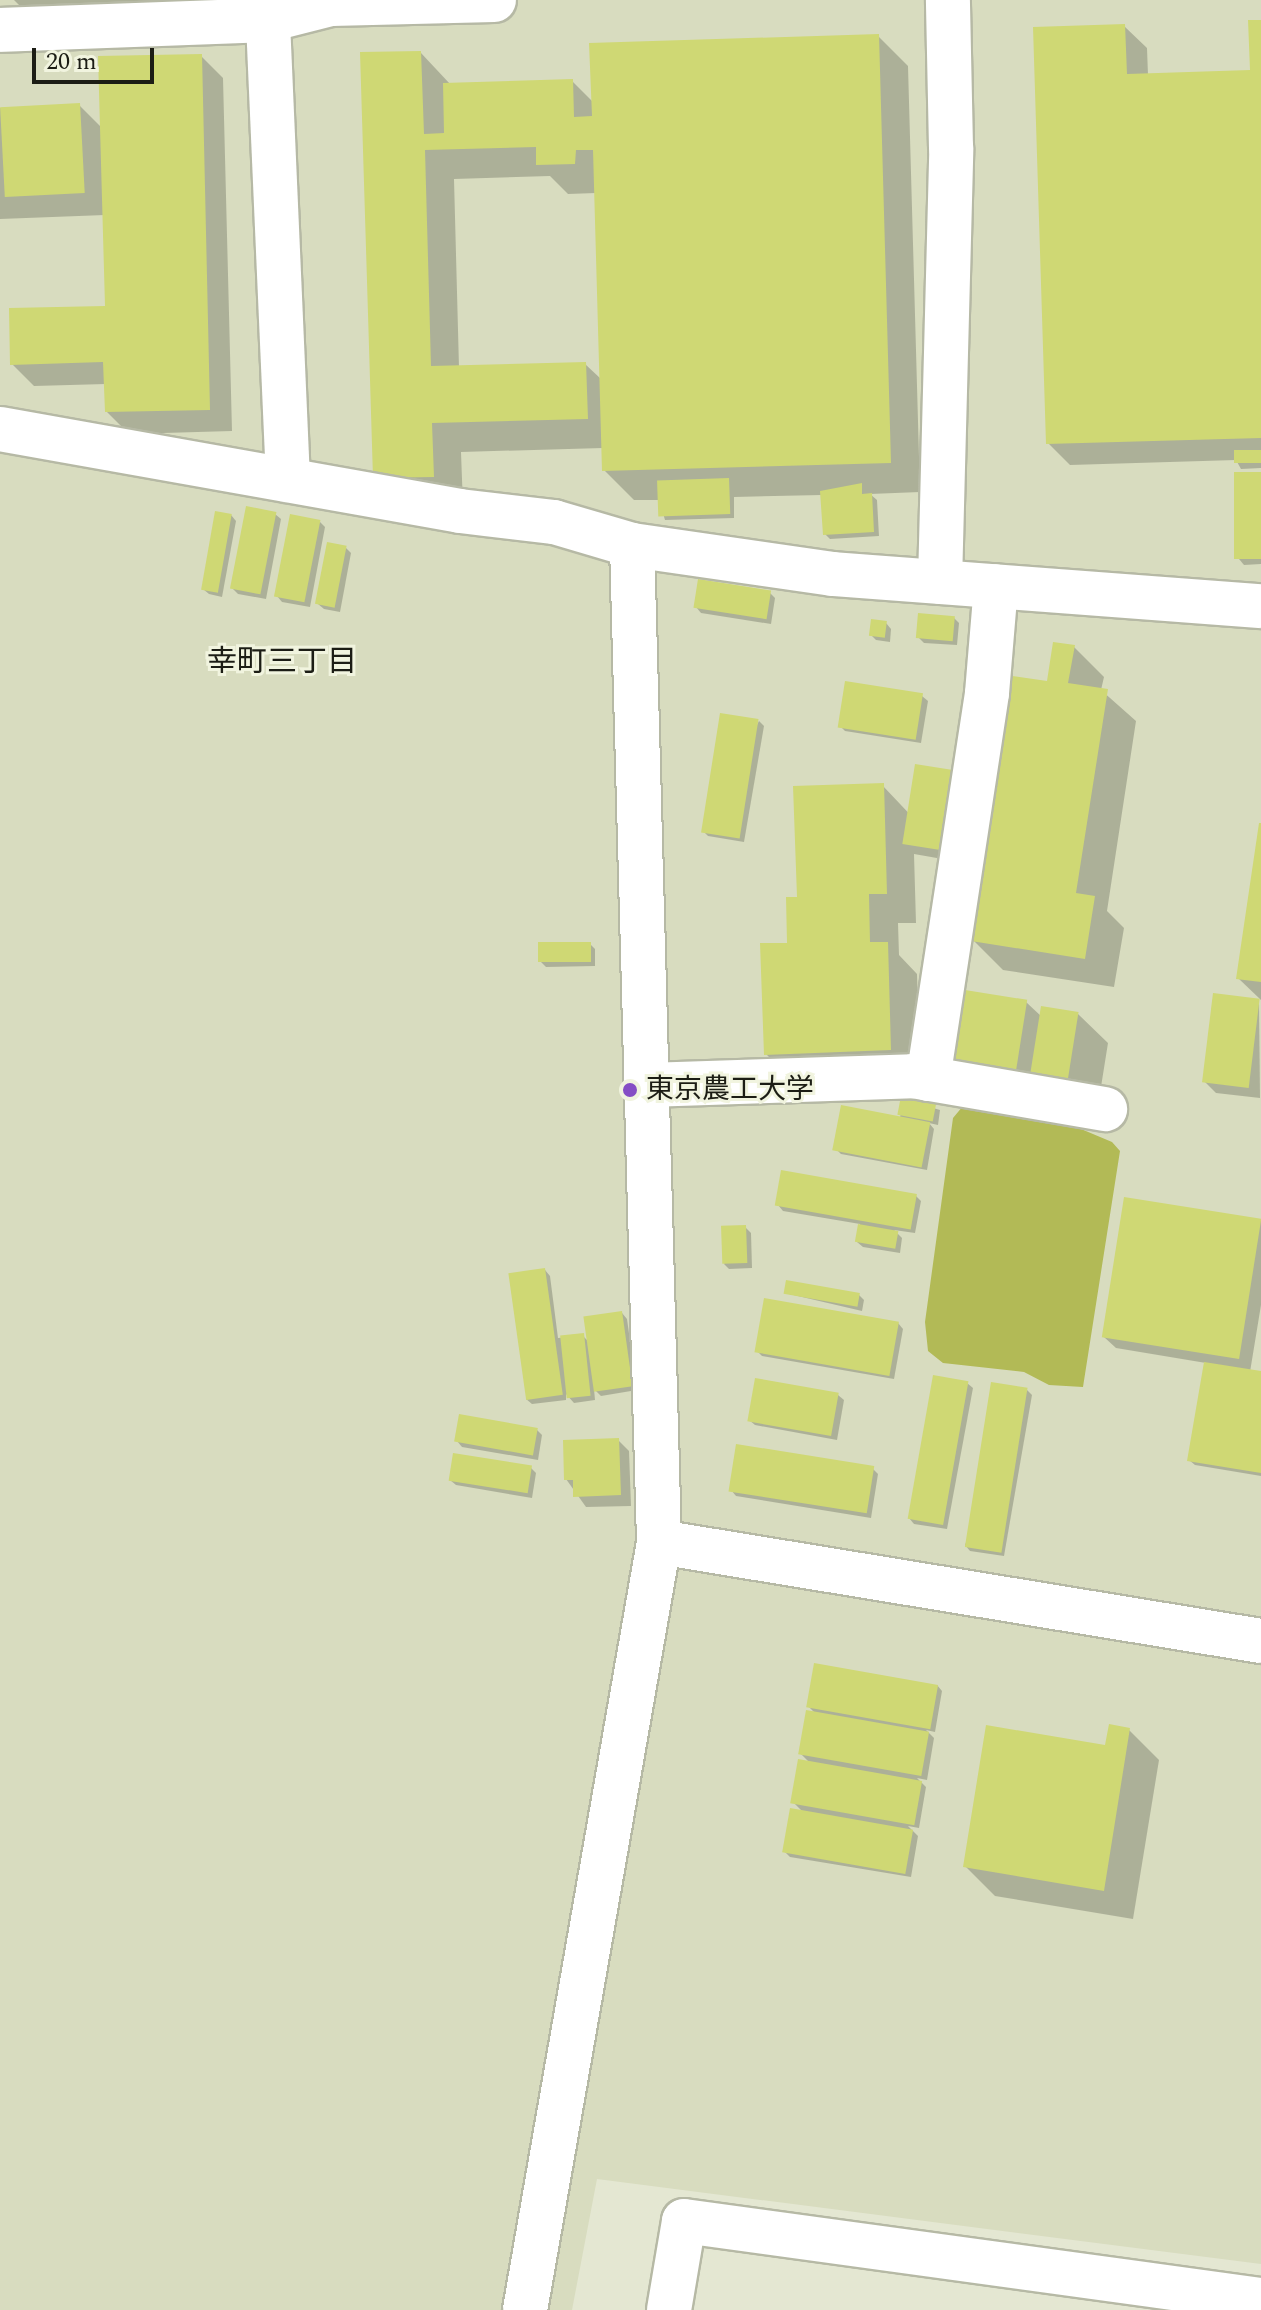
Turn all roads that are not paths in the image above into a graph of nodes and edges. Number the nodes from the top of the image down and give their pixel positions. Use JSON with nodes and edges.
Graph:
{"nodes":[{"id":1,"x":494,"y":0,"type":"edge"},
{"id":2,"x":948,"y":0,"type":"edge"},
{"id":3,"x":331,"y":2,"type":"edge"},
{"id":4,"x":268,"y":20,"type":"junction"},
{"id":5,"x":0,"y":30,"type":"edge"},
{"id":6,"x":0,"y":429,"type":"edge"},
{"id":7,"x":288,"y":480,"type":"junction"},
{"id":8,"x":632,"y":545,"type":"junction"},
{"id":9,"x":940,"y":582,"type":"junction"},
{"id":10,"x":996,"y":586,"type":"junction"},
{"id":11,"x":1261,"y":606,"type":"edge"},
{"id":12,"x":928,"y":1079,"type":"junction"},
{"id":13,"x":647,"y":1085,"type":"junction"},
{"id":14,"x":1105,"y":1109,"type":"dead end"},
{"id":15,"x":659,"y":1542,"type":"junction"},
{"id":16,"x":1261,"y":1641,"type":"edge"},
{"id":17,"x":1075,"y":2294,"type":"edge"},
{"id":18,"x":1261,"y":2300,"type":"edge"},
{"id":19,"x":525,"y":2310,"type":"edge"},
{"id":20,"x":669,"y":2310,"type":"edge"}],
"edges":[{"from":1,"to":3,"type":"street"},
{"from":2,"to":9,"type":"street"},
{"from":3,"to":4,"type":"street"},
{"from":4,"to":5,"type":"street"},
{"from":4,"to":7,"type":"street"},
{"from":6,"to":7,"type":"street"},
{"from":7,"to":8,"type":"street"},
{"from":8,"to":9,"type":"street"},
{"from":8,"to":13,"type":"street"},
{"from":9,"to":10,"type":"street"},
{"from":10,"to":11,"type":"street"},
{"from":10,"to":12,"type":"street"},
{"from":12,"to":13,"type":"street"},
{"from":12,"to":14,"type":"street"},
{"from":13,"to":15,"type":"street"},
{"from":15,"to":16,"type":"street"},
{"from":15,"to":19,"type":"street"},
{"from":17,"to":18,"type":"street"},
{"from":17,"to":20,"type":"street"}]}
